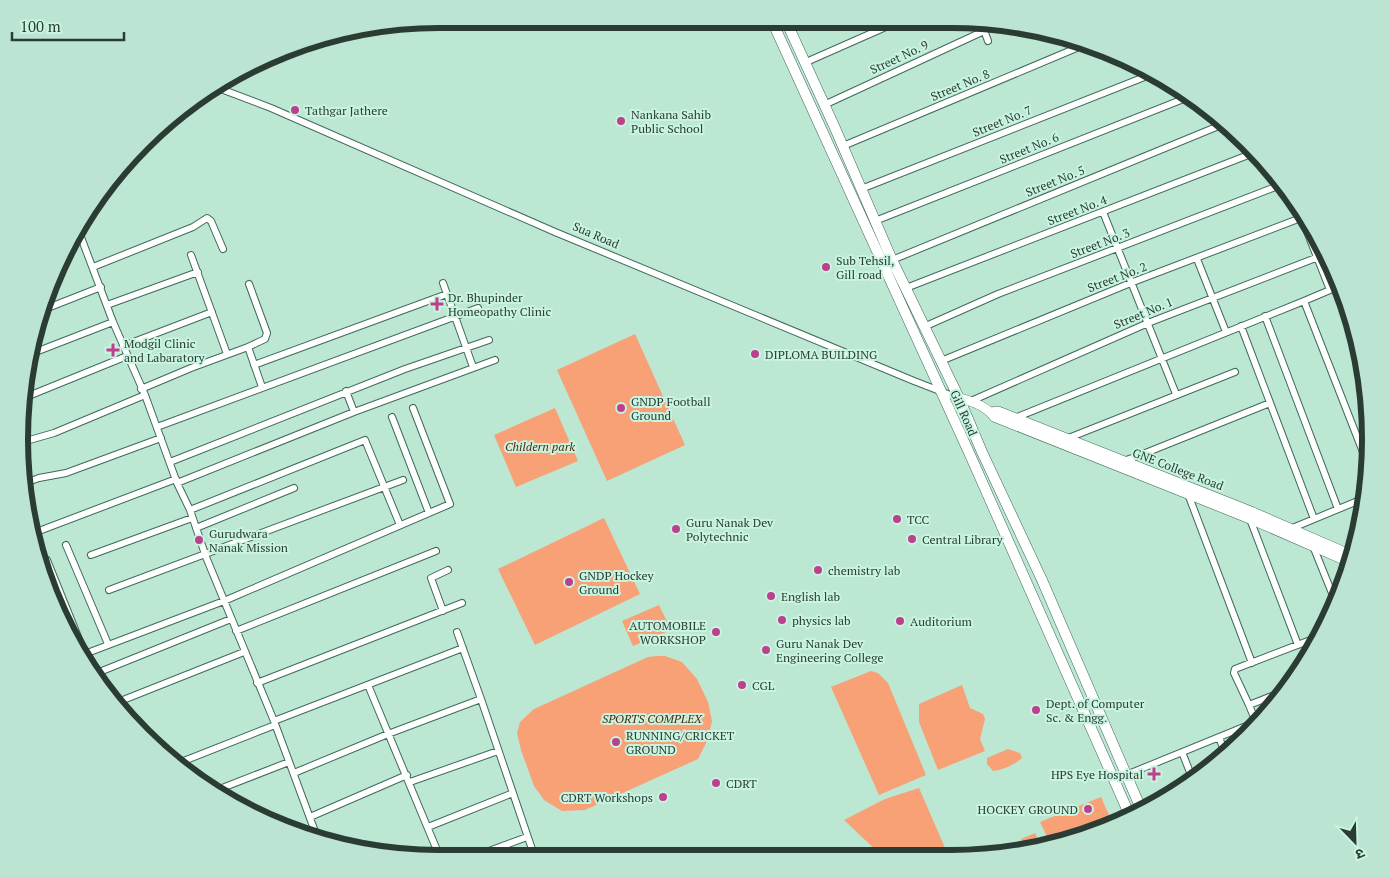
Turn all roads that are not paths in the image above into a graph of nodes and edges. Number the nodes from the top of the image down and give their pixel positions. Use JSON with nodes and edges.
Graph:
{"nodes":[{"id":1,"x":775,"y":28,"type":"edge"},
{"id":2,"x":790,"y":28,"type":"edge"},
{"id":3,"x":883,"y":28,"type":"edge"},
{"id":4,"x":984,"y":31,"type":"joint"},
{"id":5,"x":988,"y":41,"type":"dead end"},
{"id":6,"x":1078,"y":47,"type":"edge"},
{"id":7,"x":804,"y":63,"type":"junction"},
{"id":8,"x":1145,"y":77,"type":"edge"},
{"id":9,"x":222,"y":90,"type":"edge"},
{"id":10,"x":1183,"y":99,"type":"edge"},
{"id":11,"x":824,"y":104,"type":"junction"},
{"id":12,"x":1219,"y":126,"type":"edge"},
{"id":13,"x":843,"y":146,"type":"junction"},
{"id":14,"x":1249,"y":155,"type":"edge"},
{"id":15,"x":1277,"y":186,"type":"edge"},
{"id":16,"x":861,"y":189,"type":"junction"},
{"id":17,"x":1103,"y":212,"type":"junction"},
{"id":18,"x":1299,"y":219,"type":"edge"},
{"id":19,"x":875,"y":221,"type":"junction"},
{"id":20,"x":81,"y":237,"type":"edge"},
{"id":21,"x":1312,"y":243,"type":"edge"},
{"id":22,"x":223,"y":249,"type":"dead end"},
{"id":23,"x":1118,"y":249,"type":"junction"},
{"id":24,"x":191,"y":255,"type":"dead end"},
{"id":25,"x":1317,"y":257,"type":"junction"},
{"id":26,"x":1197,"y":259,"type":"junction"},
{"id":27,"x":892,"y":260,"type":"junction"},
{"id":28,"x":93,"y":267,"type":"junction"},
{"id":29,"x":198,"y":272,"type":"junction"},
{"id":30,"x":1132,"y":282,"type":"junction"},
{"id":31,"x":443,"y":283,"type":"dead end"},
{"id":32,"x":249,"y":284,"type":"dead end"},
{"id":33,"x":101,"y":287,"type":"junction"},
{"id":34,"x":906,"y":288,"type":"junction"},
{"id":35,"x":1334,"y":289,"type":"edge"},
{"id":36,"x":1330,"y":290,"type":"junction"},
{"id":37,"x":447,"y":294,"type":"junction"},
{"id":38,"x":1212,"y":298,"type":"junction"},
{"id":39,"x":1304,"y":301,"type":"junction"},
{"id":40,"x":107,"y":305,"type":"junction"},
{"id":41,"x":49,"y":308,"type":"edge"},
{"id":42,"x":478,"y":308,"type":"dead end"},
{"id":43,"x":212,"y":312,"type":"junction"},
{"id":44,"x":455,"y":316,"type":"junction"},
{"id":45,"x":1265,"y":316,"type":"junction"},
{"id":46,"x":113,"y":322,"type":"junction"},
{"id":47,"x":1148,"y":323,"type":"junction"},
{"id":48,"x":926,"y":326,"type":"junction"},
{"id":49,"x":1241,"y":326,"type":"junction"},
{"id":50,"x":1226,"y":332,"type":"junction"},
{"id":51,"x":489,"y":340,"type":"dead end"},
{"id":52,"x":123,"y":346,"type":"junction"},
{"id":53,"x":248,"y":346,"type":"junction"},
{"id":54,"x":466,"y":347,"type":"junction"},
{"id":55,"x":37,"y":352,"type":"edge"},
{"id":56,"x":227,"y":354,"type":"junction"},
{"id":57,"x":127,"y":356,"type":"junction"},
{"id":58,"x":1162,"y":358,"type":"junction"},
{"id":59,"x":495,"y":360,"type":"dead end"},
{"id":60,"x":941,"y":361,"type":"junction"},
{"id":61,"x":254,"y":365,"type":"junction"},
{"id":62,"x":473,"y":367,"type":"junction"},
{"id":63,"x":1234,"y":372,"type":"dead end"},
{"id":64,"x":262,"y":387,"type":"junction"},
{"id":65,"x":346,"y":391,"type":"junction"},
{"id":66,"x":940,"y":391,"type":"junction"},
{"id":67,"x":143,"y":392,"type":"junction"},
{"id":68,"x":1176,"y":394,"type":"junction"},
{"id":69,"x":30,"y":395,"type":"edge"},
{"id":70,"x":960,"y":398,"type":"junction"},
{"id":71,"x":971,"y":401,"type":"junction"},
{"id":72,"x":1270,"y":403,"type":"junction"},
{"id":73,"x":413,"y":408,"type":"dead end"},
{"id":74,"x":354,"y":412,"type":"junction"},
{"id":75,"x":991,"y":412,"type":"junction"},
{"id":76,"x":392,"y":417,"type":"dead end"},
{"id":77,"x":1015,"y":418,"type":"junction"},
{"id":78,"x":157,"y":427,"type":"junction"},
{"id":79,"x":161,"y":438,"type":"junction"},
{"id":80,"x":1066,"y":438,"type":"junction"},
{"id":81,"x":28,"y":440,"type":"edge"},
{"id":82,"x":1362,"y":450,"type":"edge"},
{"id":83,"x":1123,"y":461,"type":"junction"},
{"id":84,"x":170,"y":462,"type":"junction"},
{"id":85,"x":403,"y":480,"type":"dead end"},
{"id":86,"x":30,"y":481,"type":"edge"},
{"id":87,"x":176,"y":481,"type":"junction"},
{"id":88,"x":384,"y":487,"type":"junction"},
{"id":89,"x":294,"y":488,"type":"dead end"},
{"id":90,"x":1188,"y":494,"type":"junction"},
{"id":91,"x":1358,"y":501,"type":"edge"},
{"id":92,"x":1338,"y":509,"type":"junction"},
{"id":93,"x":190,"y":510,"type":"junction"},
{"id":94,"x":429,"y":513,"type":"junction"},
{"id":95,"x":192,"y":518,"type":"junction"},
{"id":96,"x":1250,"y":519,"type":"junction"},
{"id":97,"x":1314,"y":519,"type":"junction"},
{"id":98,"x":400,"y":525,"type":"junction"},
{"id":99,"x":196,"y":528,"type":"junction"},
{"id":100,"x":1290,"y":529,"type":"junction"},
{"id":101,"x":38,"y":531,"type":"edge"},
{"id":102,"x":66,"y":545,"type":"dead end"},
{"id":103,"x":1313,"y":546,"type":"junction"},
{"id":104,"x":436,"y":551,"type":"dead end"},
{"id":105,"x":1346,"y":553,"type":"edge"},
{"id":106,"x":91,"y":555,"type":"dead end"},
{"id":107,"x":205,"y":555,"type":"junction"},
{"id":108,"x":47,"y":560,"type":"dead end"},
{"id":109,"x":1344,"y":560,"type":"edge"},
{"id":110,"x":448,"y":570,"type":"dead end"},
{"id":111,"x":109,"y":590,"type":"dead end"},
{"id":112,"x":1332,"y":593,"type":"edge"},
{"id":113,"x":224,"y":602,"type":"junction"},
{"id":114,"x":462,"y":603,"type":"dead end"},
{"id":115,"x":442,"y":611,"type":"junction"},
{"id":116,"x":231,"y":619,"type":"junction"},
{"id":117,"x":70,"y":620,"type":"edge"},
{"id":118,"x":236,"y":631,"type":"junction"},
{"id":119,"x":457,"y":632,"type":"dead end"},
{"id":120,"x":1309,"y":641,"type":"edge"},
{"id":121,"x":108,"y":644,"type":"junction"},
{"id":122,"x":1298,"y":645,"type":"junction"},
{"id":123,"x":463,"y":648,"type":"junction"},
{"id":124,"x":88,"y":652,"type":"edge"},
{"id":125,"x":244,"y":652,"type":"junction"},
{"id":126,"x":1252,"y":663,"type":"junction"},
{"id":127,"x":100,"y":672,"type":"edge"},
{"id":128,"x":257,"y":683,"type":"junction"},
{"id":129,"x":368,"y":685,"type":"junction"},
{"id":130,"x":1272,"y":696,"type":"edge"},
{"id":131,"x":481,"y":699,"type":"junction"},
{"id":132,"x":122,"y":701,"type":"edge"},
{"id":133,"x":1249,"y":705,"type":"junction"},
{"id":134,"x":1254,"y":716,"type":"edge"},
{"id":135,"x":274,"y":723,"type":"junction"},
{"id":136,"x":1243,"y":728,"type":"edge"},
{"id":137,"x":388,"y":734,"type":"junction"},
{"id":138,"x":1219,"y":737,"type":"junction"},
{"id":139,"x":1223,"y":747,"type":"edge"},
{"id":140,"x":498,"y":751,"type":"junction"},
{"id":141,"x":1182,"y":752,"type":"junction"},
{"id":142,"x":183,"y":761,"type":"edge"},
{"id":143,"x":289,"y":762,"type":"junction"},
{"id":144,"x":294,"y":773,"type":"junction"},
{"id":145,"x":1190,"y":773,"type":"edge"},
{"id":146,"x":406,"y":775,"type":"junction"},
{"id":147,"x":1126,"y":775,"type":"junction"},
{"id":148,"x":410,"y":782,"type":"junction"},
{"id":149,"x":222,"y":788,"type":"edge"},
{"id":150,"x":513,"y":793,"type":"junction"},
{"id":151,"x":1139,"y":804,"type":"edge"},
{"id":152,"x":1127,"y":810,"type":"edge"},
{"id":153,"x":310,"y":817,"type":"junction"},
{"id":154,"x":428,"y":827,"type":"junction"},
{"id":155,"x":315,"y":830,"type":"edge"},
{"id":156,"x":527,"y":837,"type":"junction"},
{"id":157,"x":437,"y":850,"type":"edge"},
{"id":158,"x":492,"y":850,"type":"edge"},
{"id":159,"x":532,"y":850,"type":"edge"}],
"edges":[{"from":1,"to":66,"type":"main road","name":"Gill Road"},
{"from":2,"to":7,"type":"main road","name":"Gill Road"},
{"from":3,"to":7,"type":"street"},
{"from":4,"to":5,"type":"street"},
{"from":4,"to":11,"type":"street","name":"Street No. 9"},
{"from":6,"to":13,"type":"street","name":"Street No. 8"},
{"from":7,"to":11,"type":"main road","name":"Gill Road"},
{"from":8,"to":16,"type":"street","name":"Street No. 7"},
{"from":9,"to":66,"type":"street","name":"Sua Road"},
{"from":10,"to":19,"type":"street","name":"Street No. 6"},
{"from":11,"to":13,"type":"main road","name":"Gill Road"},
{"from":12,"to":27,"type":"street","name":"Street No. 5"},
{"from":13,"to":16,"type":"main road","name":"Gill Road"},
{"from":14,"to":17,"type":"street","name":"Street No. 4"},
{"from":15,"to":23,"type":"street","name":"Street No. 3"},
{"from":16,"to":19,"type":"main road","name":"Gill Road"},
{"from":17,"to":23,"type":"street"},
{"from":17,"to":34,"type":"street","name":"Street No. 4"},
{"from":18,"to":26,"type":"street","name":"Street No. 2"},
{"from":19,"to":27,"type":"main road","name":"Gill Road"},
{"from":20,"to":28,"type":"street"},
{"from":21,"to":25,"type":"street"},
{"from":22,"to":28,"type":"street"},
{"from":23,"to":30,"type":"street"},
{"from":23,"to":48,"type":"street","name":"Street No. 3"},
{"from":24,"to":29,"type":"street"},
{"from":25,"to":36,"type":"street"},
{"from":25,"to":38,"type":"street","name":"Street No. 1"},
{"from":26,"to":30,"type":"street","name":"Street No. 2"},
{"from":26,"to":38,"type":"street"},
{"from":27,"to":34,"type":"main road","name":"Gill Road"},
{"from":28,"to":33,"type":"street"},
{"from":29,"to":40,"type":"street"},
{"from":29,"to":43,"type":"street"},
{"from":30,"to":47,"type":"street"},
{"from":30,"to":60,"type":"street","name":"Street No. 2"},
{"from":31,"to":37,"type":"street"},
{"from":32,"to":53,"type":"street"},
{"from":33,"to":40,"type":"street"},
{"from":33,"to":41,"type":"street"},
{"from":34,"to":48,"type":"main road","name":"Gill Road"},
{"from":35,"to":36,"type":"street"},
{"from":36,"to":39,"type":"street"},
{"from":37,"to":44,"type":"street"},
{"from":37,"to":61,"type":"street"},
{"from":38,"to":47,"type":"street","name":"Street No. 1"},
{"from":38,"to":50,"type":"street"},
{"from":39,"to":45,"type":"street"},
{"from":39,"to":82,"type":"street"},
{"from":40,"to":46,"type":"street"},
{"from":42,"to":44,"type":"street"},
{"from":43,"to":52,"type":"street"},
{"from":43,"to":56,"type":"street"},
{"from":44,"to":54,"type":"street"},
{"from":44,"to":64,"type":"street"},
{"from":45,"to":49,"type":"street"},
{"from":45,"to":92,"type":"street"},
{"from":46,"to":52,"type":"street"},
{"from":46,"to":55,"type":"street"},
{"from":47,"to":58,"type":"street"},
{"from":47,"to":71,"type":"street","name":"Street No. 1"},
{"from":48,"to":60,"type":"main road","name":"Gill Road"},
{"from":49,"to":50,"type":"street"},
{"from":49,"to":72,"type":"street"},
{"from":50,"to":58,"type":"street"},
{"from":51,"to":54,"type":"street"},
{"from":52,"to":57,"type":"street"},
{"from":53,"to":56,"type":"street"},
{"from":53,"to":61,"type":"street"},
{"from":54,"to":62,"type":"street"},
{"from":54,"to":65,"type":"street"},
{"from":56,"to":67,"type":"street"},
{"from":57,"to":67,"type":"street"},
{"from":57,"to":69,"type":"street"},
{"from":58,"to":68,"type":"street"},
{"from":58,"to":77,"type":"street"},
{"from":59,"to":62,"type":"street"},
{"from":60,"to":70,"type":"main road","name":"Gill Road"},
{"from":61,"to":64,"type":"street"},
{"from":62,"to":74,"type":"street"},
{"from":63,"to":68,"type":"street"},
{"from":64,"to":78,"type":"street"},
{"from":65,"to":74,"type":"street"},
{"from":65,"to":84,"type":"street"},
{"from":66,"to":70,"type":"street","name":"Sua Road"},
{"from":66,"to":152,"type":"main road","name":"Gill Road"},
{"from":67,"to":78,"type":"street"},
{"from":67,"to":81,"type":"street"},
{"from":68,"to":80,"type":"street"},
{"from":70,"to":71,"type":"street","name":"Sua Road"},
{"from":70,"to":147,"type":"main road","name":"Gill Road"},
{"from":71,"to":75,"type":"street","name":"GNE College Road"},
{"from":72,"to":83,"type":"street"},
{"from":72,"to":97,"type":"street"},
{"from":73,"to":94,"type":"street"},
{"from":74,"to":87,"type":"street"},
{"from":75,"to":77,"type":"street","name":"GNE College Road"},
{"from":75,"to":90,"type":"street","name":"GNE College Road"},
{"from":76,"to":94,"type":"street"},
{"from":77,"to":80,"type":"street","name":"GNE College Road"},
{"from":78,"to":79,"type":"street"},
{"from":79,"to":84,"type":"street"},
{"from":79,"to":86,"type":"street"},
{"from":80,"to":83,"type":"street","name":"GNE College Road"},
{"from":83,"to":100,"type":"street","name":"GNE College Road"},
{"from":84,"to":87,"type":"street"},
{"from":85,"to":88,"type":"street"},
{"from":87,"to":93,"type":"street"},
{"from":87,"to":101,"type":"street"},
{"from":88,"to":93,"type":"street"},
{"from":88,"to":98,"type":"street"},
{"from":88,"to":107,"type":"street"},
{"from":89,"to":99,"type":"street"},
{"from":90,"to":96,"type":"street","name":"GNE College Road"},
{"from":90,"to":126,"type":"street"},
{"from":91,"to":92,"type":"street"},
{"from":92,"to":97,"type":"street"},
{"from":93,"to":95,"type":"street"},
{"from":94,"to":98,"type":"street"},
{"from":95,"to":99,"type":"street"},
{"from":95,"to":106,"type":"street"},
{"from":96,"to":103,"type":"street","name":"GNE College Road"},
{"from":96,"to":122,"type":"street"},
{"from":97,"to":100,"type":"street"},
{"from":98,"to":113,"type":"street"},
{"from":99,"to":107,"type":"street"},
{"from":100,"to":105,"type":"street","name":"GNE College Road"},
{"from":102,"to":121,"type":"street"},
{"from":103,"to":109,"type":"street","name":"GNE College Road"},
{"from":103,"to":112,"type":"street"},
{"from":104,"to":118,"type":"street"},
{"from":107,"to":111,"type":"street"},
{"from":107,"to":113,"type":"street"},
{"from":108,"to":117,"type":"street"},
{"from":110,"to":115,"type":"street"},
{"from":113,"to":116,"type":"street"},
{"from":113,"to":121,"type":"street"},
{"from":114,"to":115,"type":"street"},
{"from":115,"to":128,"type":"street"},
{"from":116,"to":118,"type":"street"},
{"from":116,"to":127,"type":"street"},
{"from":118,"to":125,"type":"street"},
{"from":119,"to":123,"type":"street"},
{"from":120,"to":122,"type":"street"},
{"from":121,"to":124,"type":"street"},
{"from":122,"to":126,"type":"street"},
{"from":123,"to":129,"type":"street"},
{"from":123,"to":131,"type":"street"},
{"from":125,"to":128,"type":"street"},
{"from":125,"to":132,"type":"street"},
{"from":126,"to":133,"type":"street"},
{"from":128,"to":135,"type":"street"},
{"from":129,"to":135,"type":"street"},
{"from":129,"to":137,"type":"street"},
{"from":130,"to":133,"type":"street"},
{"from":131,"to":137,"type":"street"},
{"from":131,"to":140,"type":"street"},
{"from":133,"to":134,"type":"street"},
{"from":135,"to":142,"type":"street"},
{"from":135,"to":143,"type":"street"},
{"from":136,"to":138,"type":"street"},
{"from":137,"to":144,"type":"street"},
{"from":137,"to":146,"type":"street"},
{"from":138,"to":139,"type":"street"},
{"from":138,"to":141,"type":"street"},
{"from":140,"to":148,"type":"street"},
{"from":140,"to":150,"type":"street"},
{"from":141,"to":145,"type":"street"},
{"from":141,"to":147,"type":"street"},
{"from":143,"to":144,"type":"street"},
{"from":143,"to":149,"type":"street"},
{"from":144,"to":153,"type":"street"},
{"from":146,"to":148,"type":"street"},
{"from":146,"to":153,"type":"street"},
{"from":147,"to":151,"type":"main road","name":"Gill Road"},
{"from":148,"to":154,"type":"street"},
{"from":150,"to":154,"type":"street"},
{"from":150,"to":156,"type":"street"},
{"from":153,"to":155,"type":"street"},
{"from":154,"to":157,"type":"street"},
{"from":156,"to":158,"type":"street"},
{"from":156,"to":159,"type":"street"}]}
